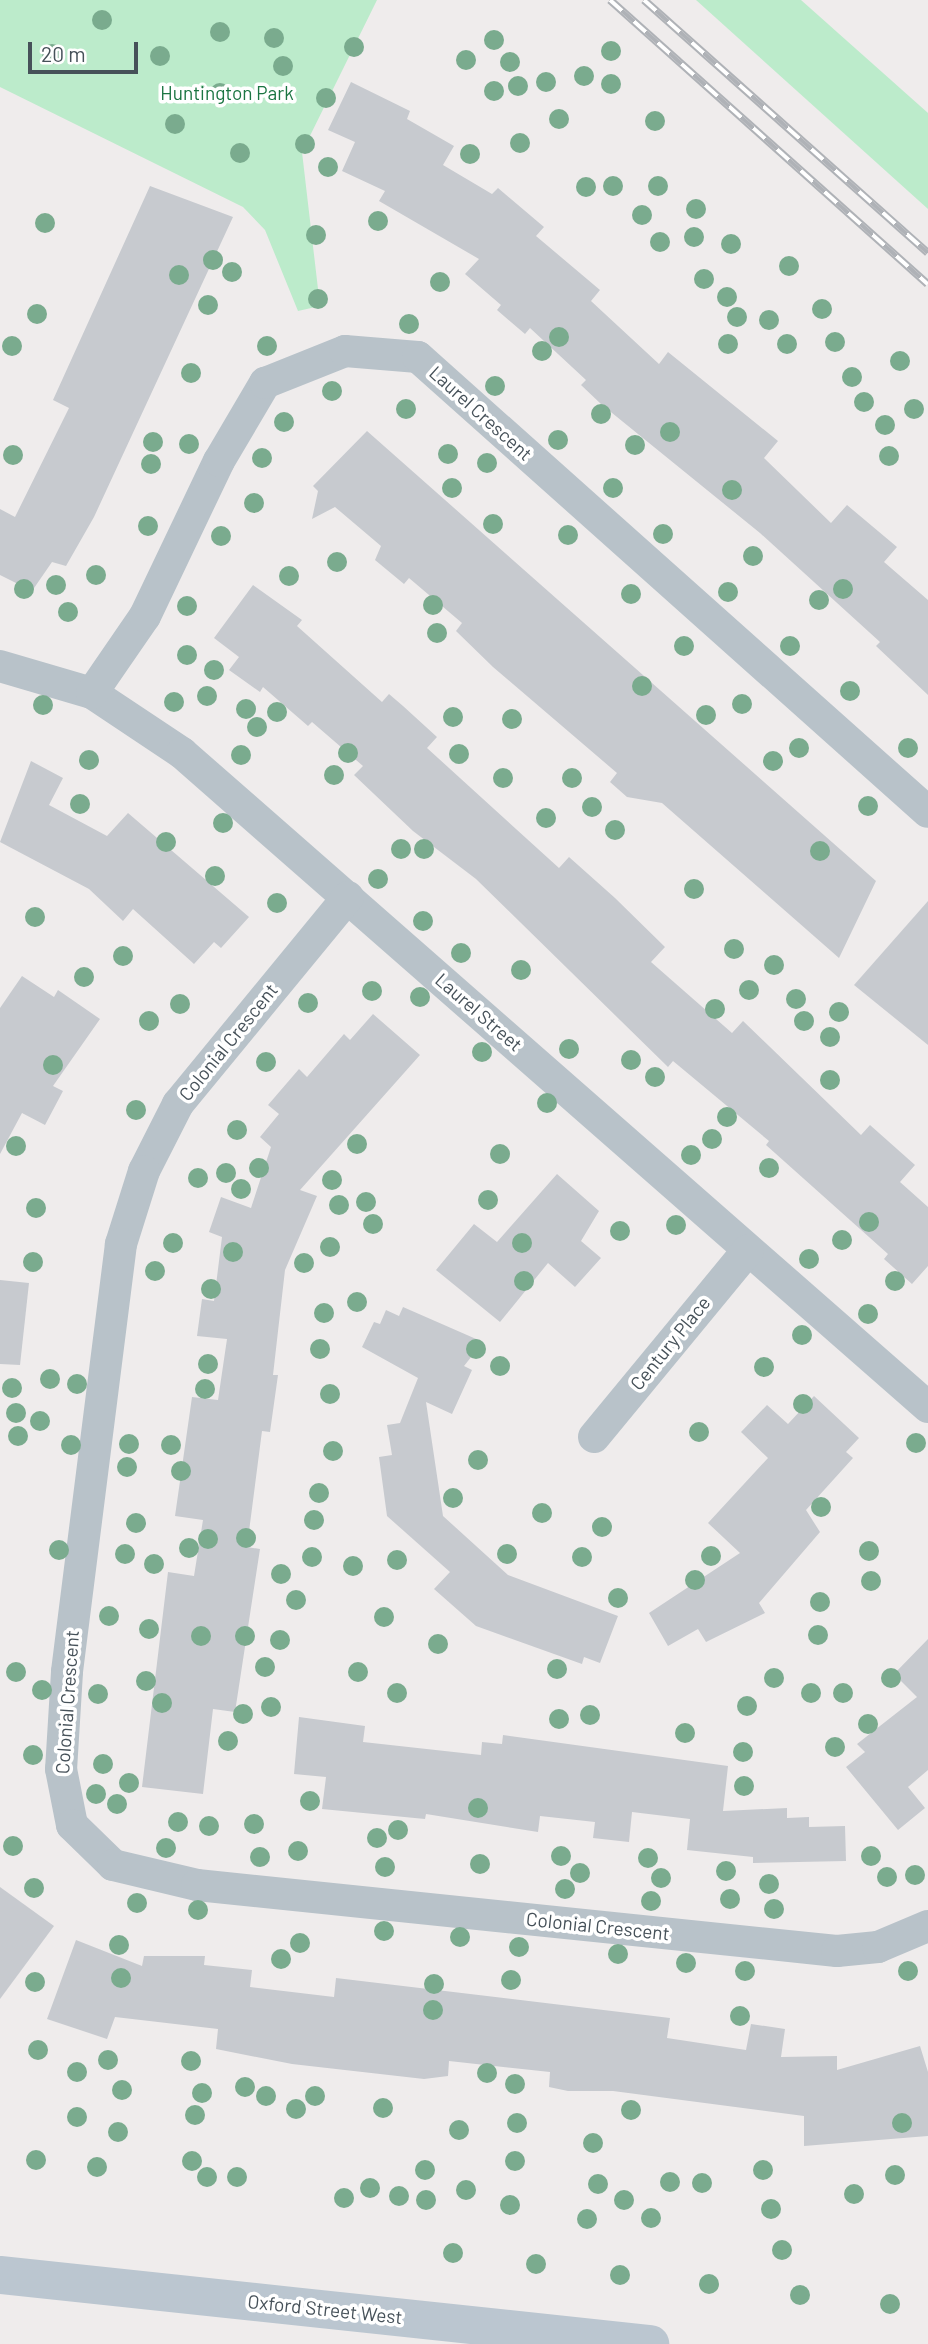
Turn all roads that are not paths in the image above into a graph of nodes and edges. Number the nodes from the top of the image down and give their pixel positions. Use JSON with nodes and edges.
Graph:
{"nodes":[{"id":1,"x":0,"y":666,"type":"edge"},
{"id":2,"x":92,"y":692,"type":"junction"},
{"id":3,"x":928,"y":812,"type":"edge"},
{"id":4,"x":348,"y":897,"type":"junction"},
{"id":5,"x":748,"y":1250,"type":"junction"},
{"id":6,"x":928,"y":1407,"type":"edge"},
{"id":7,"x":594,"y":1437,"type":"dead end"},
{"id":8,"x":928,"y":1926,"type":"edge"},
{"id":9,"x":0,"y":2275,"type":"edge"},
{"id":10,"x":650,"y":2344,"type":"edge"}],
"edges":[{"from":1,"to":2,"type":"street","name":"Laurel Street"},
{"from":2,"to":3,"type":"street","name":"Laurel Crescent"},
{"from":2,"to":4,"type":"street","name":"Laurel Street"},
{"from":4,"to":5,"type":"street","name":"Laurel Street"},
{"from":4,"to":8,"type":"street","name":"Colonial Crescent"},
{"from":5,"to":6,"type":"street","name":"Laurel Street"},
{"from":5,"to":7,"type":"street","name":"Century Place"},
{"from":9,"to":10,"type":"main road","name":"Oxford Street West"}]}
